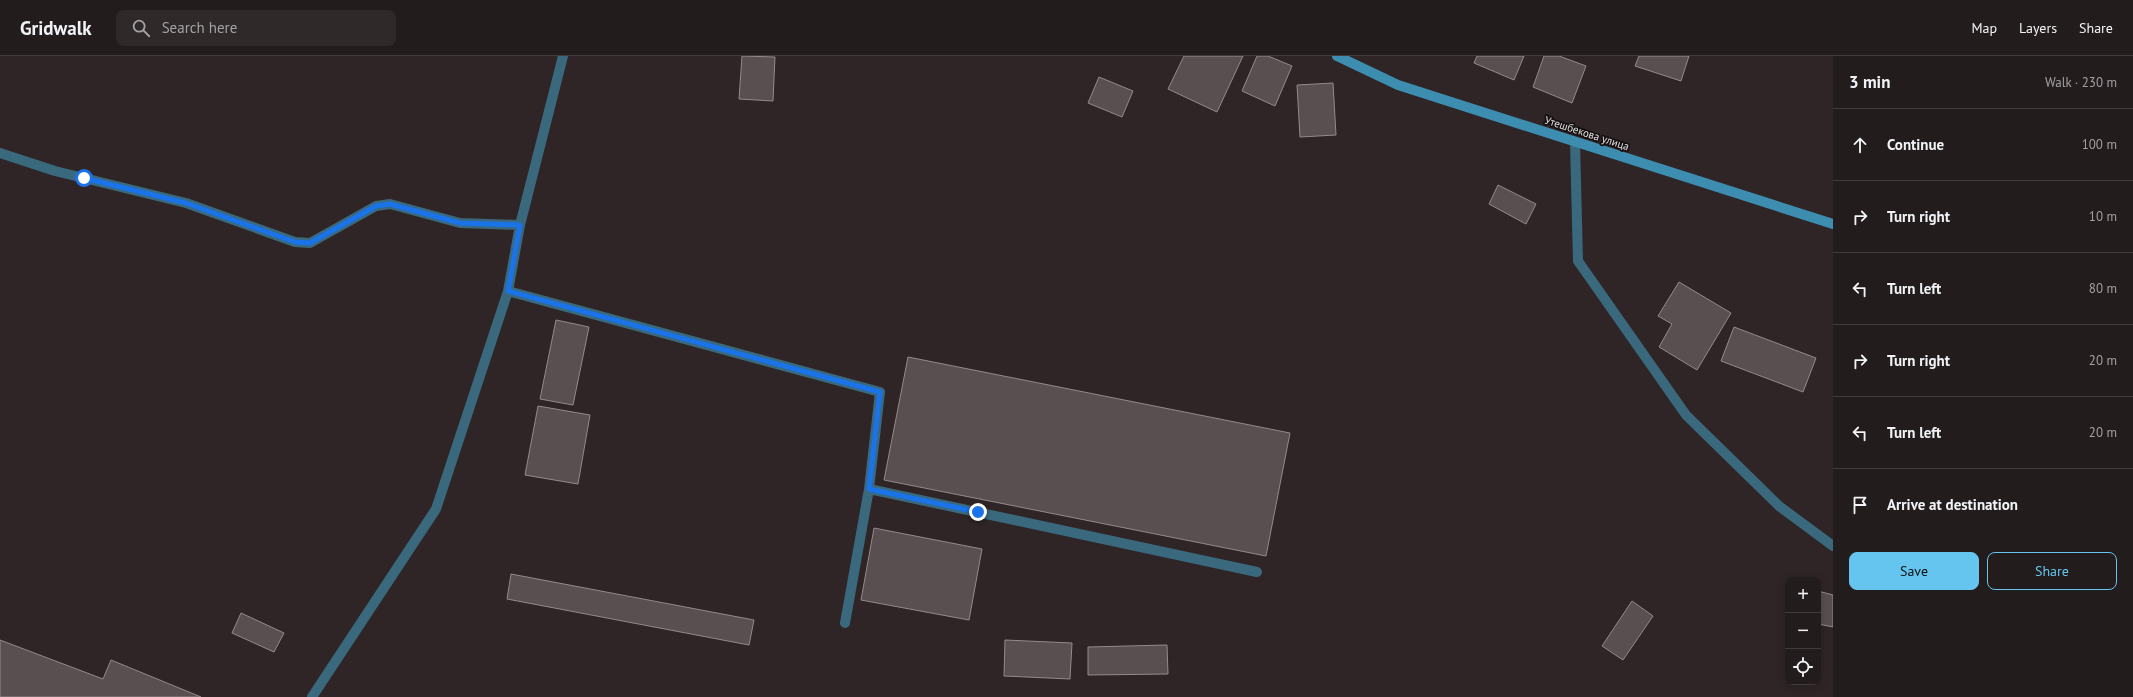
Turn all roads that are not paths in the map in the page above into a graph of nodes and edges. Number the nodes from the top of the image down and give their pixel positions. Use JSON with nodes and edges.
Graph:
{"nodes":[{"id":1,"x":563,"y":56,"type":"edge"},
{"id":2,"x":1337,"y":56,"type":"edge"},
{"id":3,"x":1575,"y":142,"type":"junction"},
{"id":4,"x":0,"y":153,"type":"edge"},
{"id":5,"x":1833,"y":224,"type":"edge"},
{"id":6,"x":520,"y":225,"type":"junction"},
{"id":7,"x":508,"y":291,"type":"junction"},
{"id":8,"x":869,"y":489,"type":"junction"},
{"id":9,"x":1833,"y":546,"type":"edge"},
{"id":10,"x":1257,"y":572,"type":"dead end"},
{"id":11,"x":845,"y":623,"type":"dead end"},
{"id":12,"x":312,"y":697,"type":"edge"}],
"edges":[{"from":1,"to":6,"type":"lane"},
{"from":2,"to":3,"type":"main road","name":"Утешбекова улица"},
{"from":3,"to":5,"type":"main road","name":"Утешбекова улица"},
{"from":3,"to":9,"type":"lane"},
{"from":4,"to":6,"type":"lane"},
{"from":6,"to":7,"type":"lane"},
{"from":7,"to":8,"type":"lane"},
{"from":7,"to":12,"type":"lane"},
{"from":8,"to":10,"type":"lane"},
{"from":8,"to":11,"type":"lane"}]}
